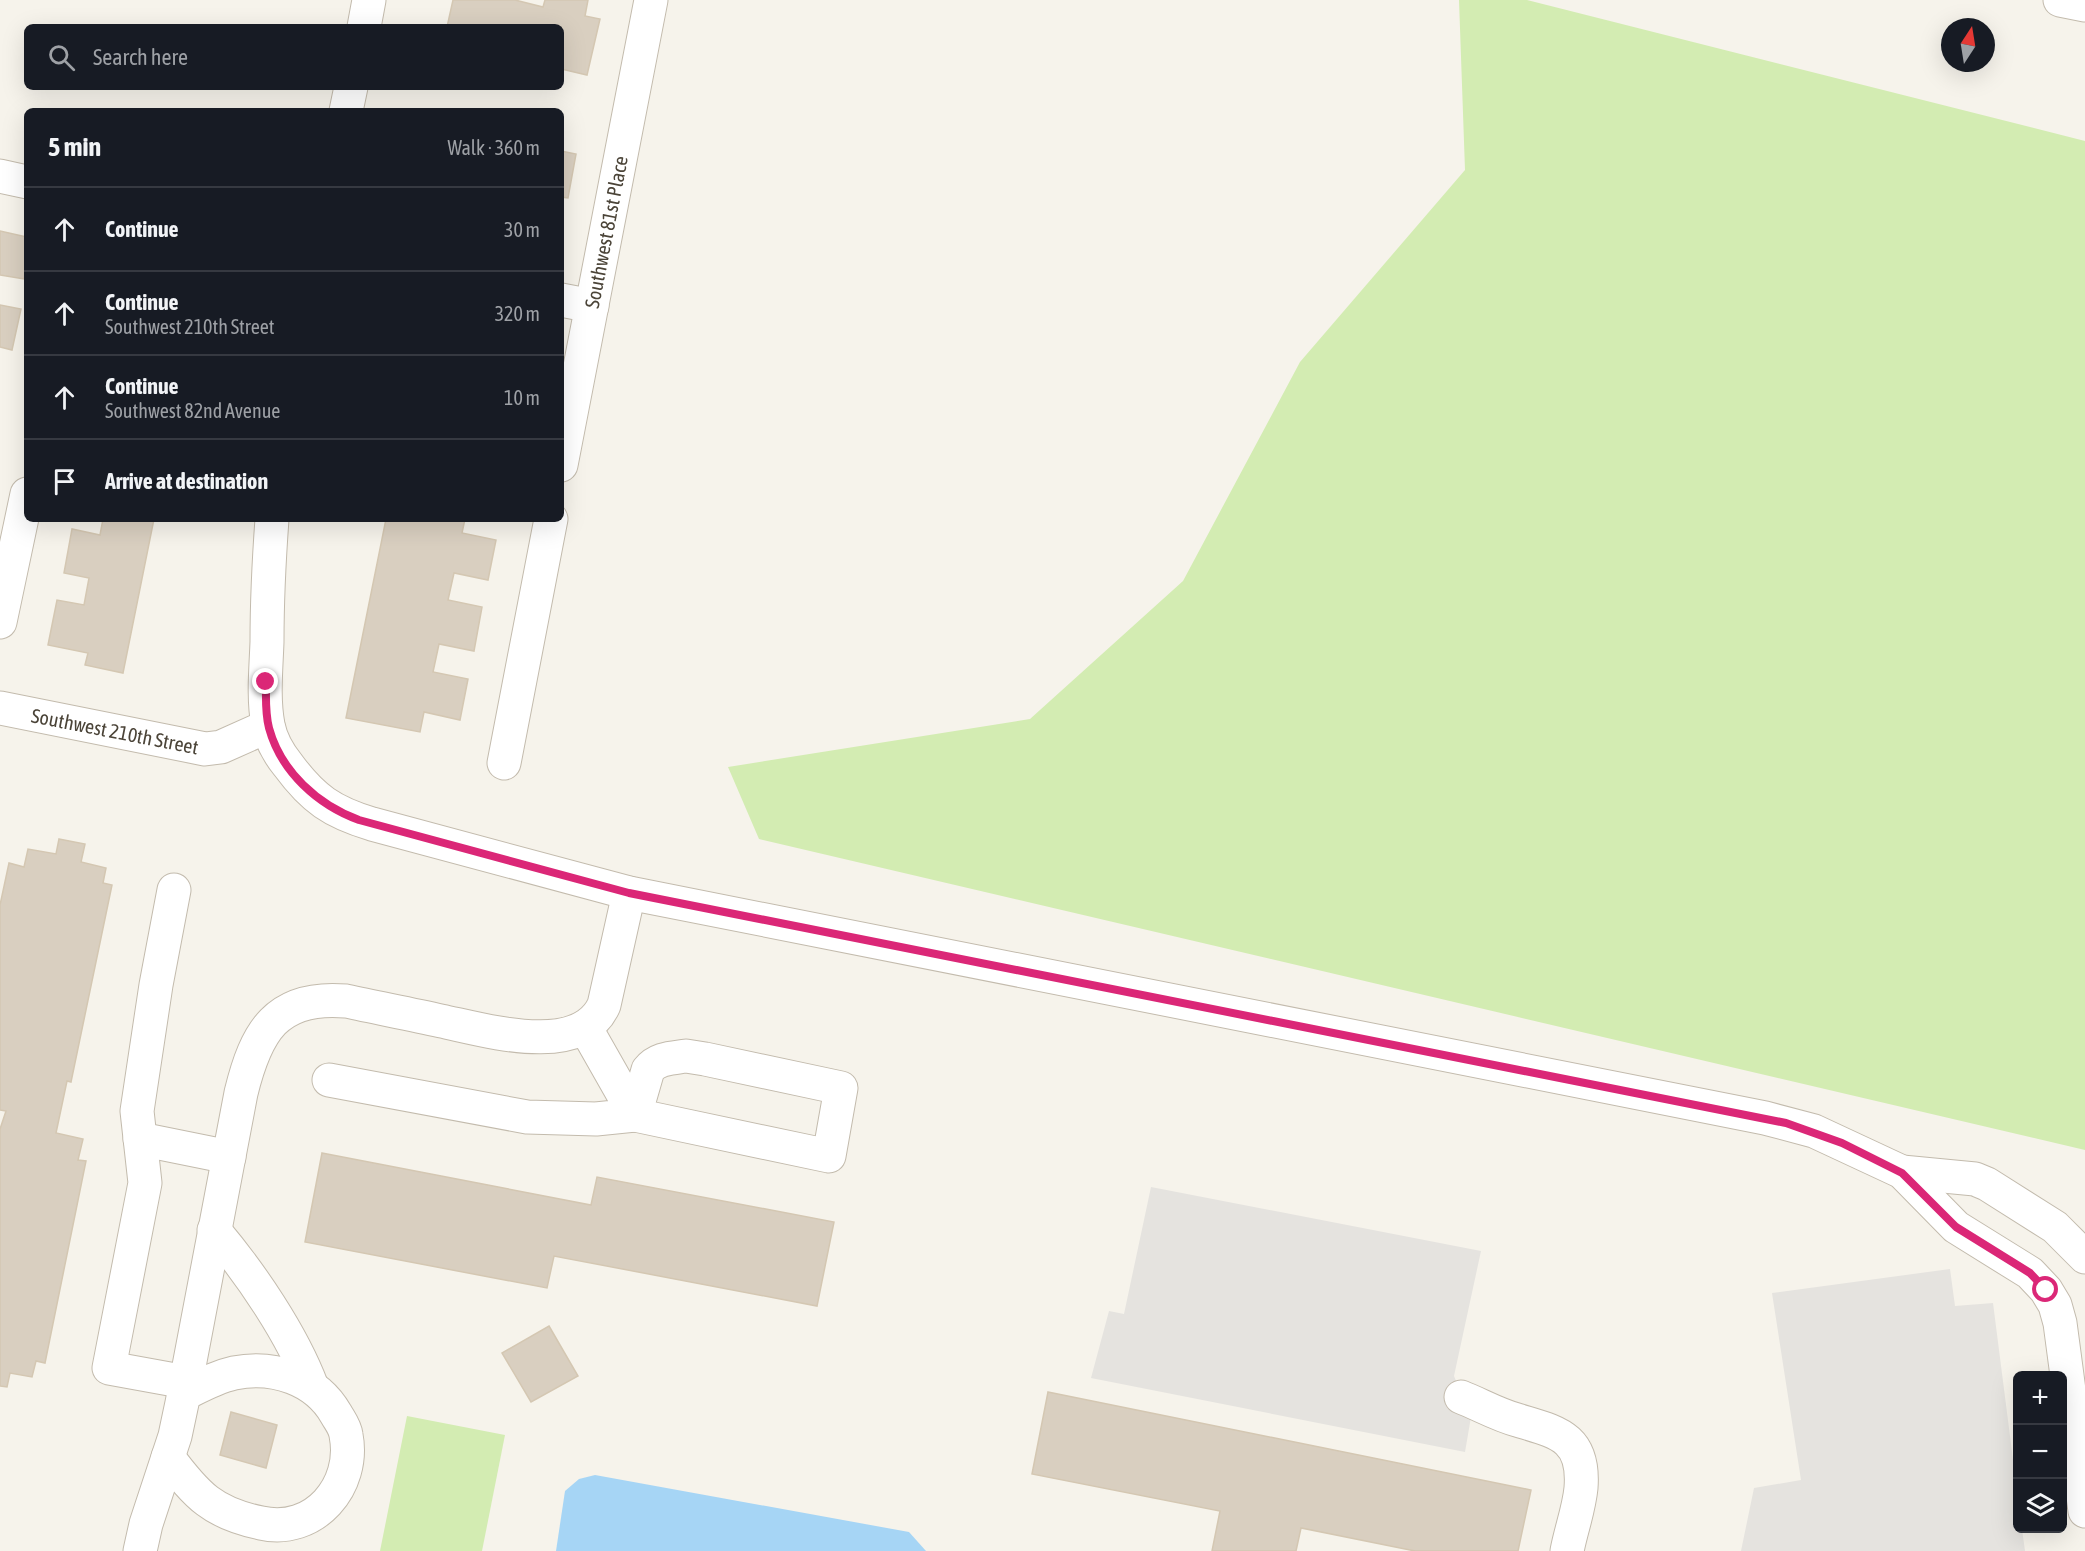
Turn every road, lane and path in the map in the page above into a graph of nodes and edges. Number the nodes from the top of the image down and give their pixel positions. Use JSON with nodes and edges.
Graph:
{"nodes":[{"id":1,"x":369,"y":0,"type":"edge"},
{"id":2,"x":651,"y":0,"type":"edge"},
{"id":3,"x":365,"y":24,"type":"edge"},
{"id":4,"x":350,"y":90,"type":"edge"},
{"id":5,"x":347,"y":108,"type":"edge"},
{"id":6,"x":0,"y":176,"type":"edge"},
{"id":7,"x":24,"y":181,"type":"edge"},
{"id":8,"x":576,"y":303,"type":"edge"},
{"id":9,"x":564,"y":433,"type":"edge"},
{"id":10,"x":24,"y":508,"type":"edge"},
{"id":11,"x":272,"y":522,"type":"edge"},
{"id":12,"x":550,"y":522,"type":"edge"},
{"id":13,"x":0,"y":622,"type":"edge"},
{"id":14,"x":0,"y":708,"type":"edge"},
{"id":15,"x":268,"y":726,"type":"junction"},
{"id":16,"x":504,"y":763,"type":"dead end"},
{"id":17,"x":174,"y":890,"type":"dead end"},
{"id":18,"x":629,"y":893,"type":"junction"},
{"id":19,"x":585,"y":1027,"type":"junction"},
{"id":20,"x":329,"y":1080,"type":"dead end"},
{"id":21,"x":635,"y":1115,"type":"junction"},
{"id":22,"x":140,"y":1139,"type":"junction"},
{"id":23,"x":229,"y":1157,"type":"junction"},
{"id":24,"x":1902,"y":1173,"type":"junction"},
{"id":25,"x":214,"y":1230,"type":"junction"},
{"id":26,"x":2085,"y":1259,"type":"edge"},
{"id":27,"x":2046,"y":1290,"type":"junction"},
{"id":28,"x":312,"y":1387,"type":"junction"},
{"id":29,"x":185,"y":1388,"type":"junction"},
{"id":30,"x":1461,"y":1396,"type":"dead end"},
{"id":31,"x":168,"y":1457,"type":"junction"},
{"id":32,"x":2085,"y":1511,"type":"edge"},
{"id":33,"x":140,"y":1551,"type":"edge"},
{"id":34,"x":1567,"y":1551,"type":"edge"}],
"edges":[{"from":1,"to":3,"type":"street"},
{"from":2,"to":8,"type":"street","name":"Southwest 81st Place"},
{"from":4,"to":5,"type":"street"},
{"from":6,"to":7,"type":"street"},
{"from":8,"to":9,"type":"street","name":"Southwest 81st Place"},
{"from":10,"to":13,"type":"street"},
{"from":11,"to":15,"type":"street"},
{"from":12,"to":16,"type":"street"},
{"from":14,"to":15,"type":"street","name":"Southwest 210th Street"},
{"from":15,"to":18,"type":"street"},
{"from":17,"to":22,"type":"street"},
{"from":18,"to":19,"type":"street"},
{"from":18,"to":24,"type":"street"},
{"from":19,"to":21,"type":"street"},
{"from":19,"to":23,"type":"street"},
{"from":20,"to":21,"type":"street"},
{"from":21,"to":21,"type":"street"},
{"from":22,"to":23,"type":"street"},
{"from":22,"to":29,"type":"street"},
{"from":23,"to":25,"type":"street"},
{"from":24,"to":26,"type":"street"},
{"from":24,"to":27,"type":"street"},
{"from":25,"to":28,"type":"street"},
{"from":25,"to":29,"type":"street"},
{"from":26,"to":27,"type":"street"},
{"from":27,"to":32,"type":"street"},
{"from":28,"to":29,"type":"street"},
{"from":28,"to":31,"type":"street"},
{"from":29,"to":31,"type":"street"},
{"from":30,"to":34,"type":"street"},
{"from":31,"to":33,"type":"street"}]}
